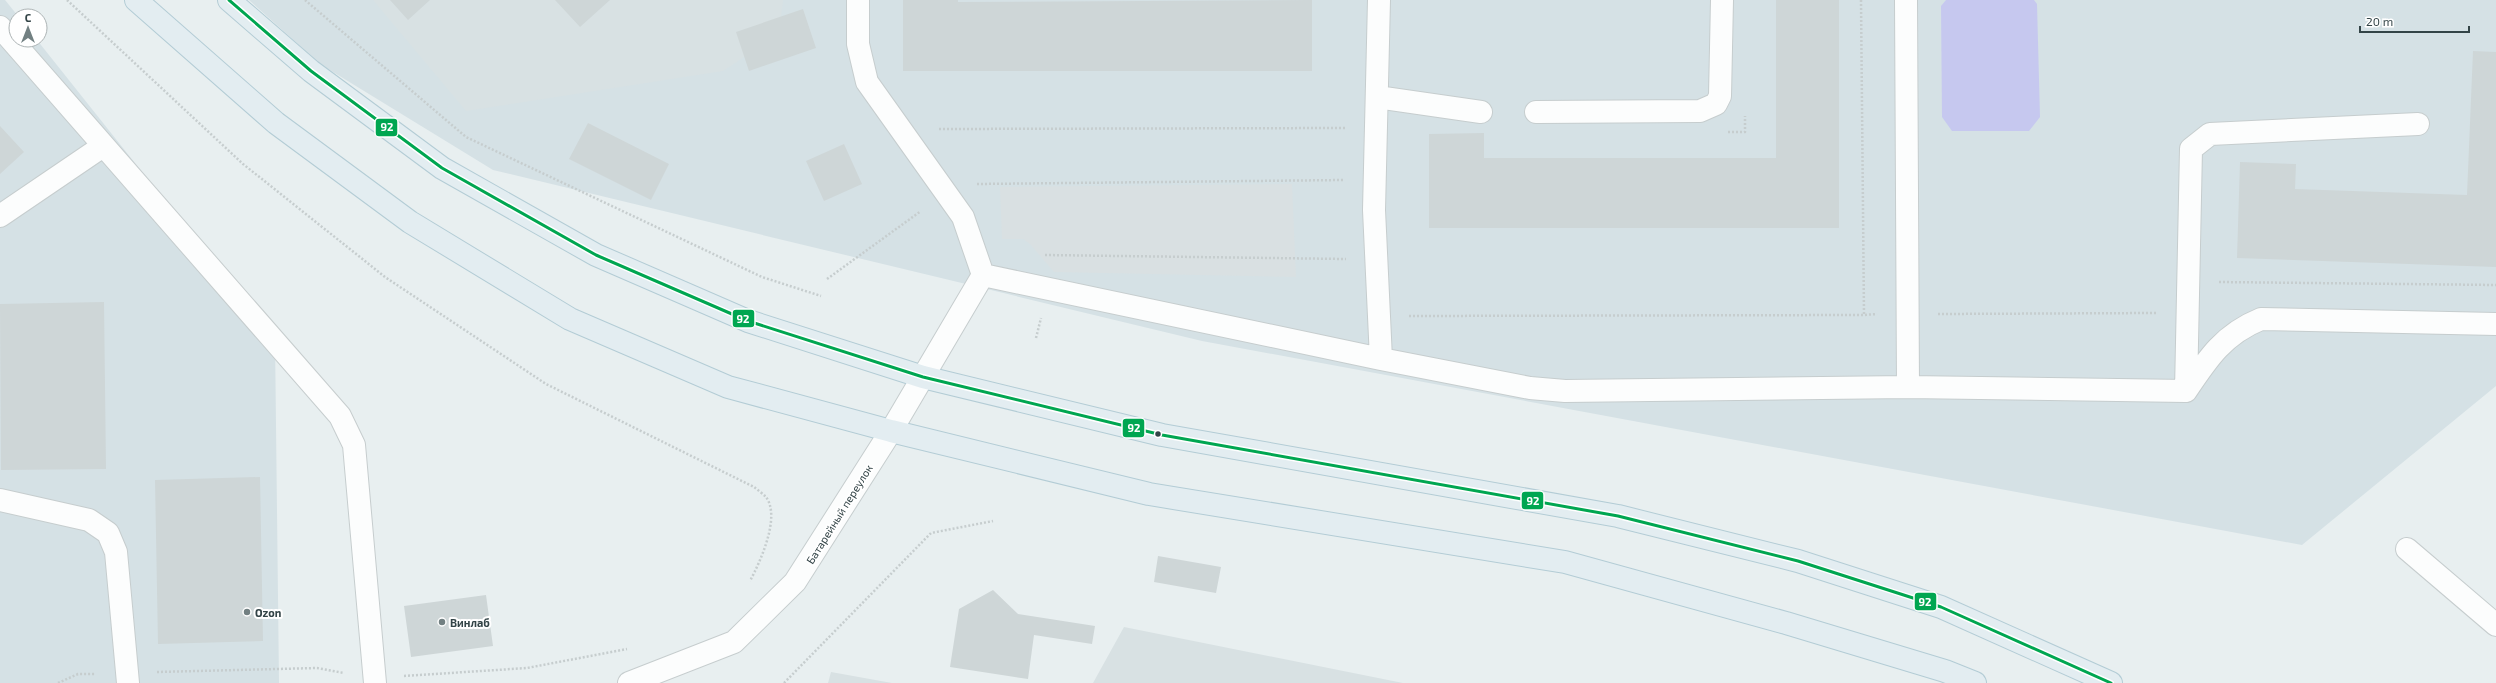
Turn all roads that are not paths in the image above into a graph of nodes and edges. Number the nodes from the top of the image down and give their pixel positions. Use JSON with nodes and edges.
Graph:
{"nodes":[{"id":1,"x":136,"y":0,"type":"edge"},
{"id":2,"x":229,"y":0,"type":"edge"},
{"id":3,"x":858,"y":0,"type":"edge"},
{"id":4,"x":1379,"y":0,"type":"edge"},
{"id":5,"x":1722,"y":0,"type":"edge"},
{"id":6,"x":1906,"y":0,"type":"edge"},
{"id":7,"x":0,"y":27,"type":"edge"},
{"id":8,"x":1377,"y":97,"type":"junction"},
{"id":9,"x":1481,"y":112,"type":"dead end"},
{"id":10,"x":1536,"y":112,"type":"dead end"},
{"id":11,"x":2418,"y":124,"type":"dead end"},
{"id":12,"x":103,"y":146,"type":"junction"},
{"id":13,"x":0,"y":216,"type":"edge"},
{"id":14,"x":983,"y":275,"type":"junction"},
{"id":15,"x":2496,"y":324,"type":"edge"},
{"id":16,"x":1380,"y":358,"type":"junction"},
{"id":17,"x":923,"y":377,"type":"junction"},
{"id":18,"x":1908,"y":387,"type":"junction"},
{"id":19,"x":2186,"y":390,"type":"junction"},
{"id":20,"x":891,"y":431,"type":"junction"},
{"id":21,"x":0,"y":500,"type":"edge"},
{"id":22,"x":2407,"y":549,"type":"dead end"},
{"id":23,"x":2496,"y":625,"type":"edge"},
{"id":24,"x":128,"y":678,"type":"edge"},
{"id":25,"x":375,"y":680,"type":"edge"},
{"id":26,"x":629,"y":683,"type":"edge"},
{"id":27,"x":1975,"y":683,"type":"edge"},
{"id":28,"x":2111,"y":683,"type":"edge"}],
"edges":[{"from":1,"to":20,"type":"main road"},
{"from":2,"to":17,"type":"main road"},
{"from":3,"to":14,"type":"street"},
{"from":4,"to":8,"type":"street"},
{"from":5,"to":10,"type":"street"},
{"from":6,"to":18,"type":"street"},
{"from":7,"to":12,"type":"street"},
{"from":8,"to":9,"type":"street"},
{"from":8,"to":16,"type":"street"},
{"from":11,"to":19,"type":"street"},
{"from":12,"to":13,"type":"street"},
{"from":12,"to":25,"type":"street"},
{"from":14,"to":16,"type":"street"},
{"from":14,"to":17,"type":"street","name":"Батарейный переулок"},
{"from":15,"to":19,"type":"street"},
{"from":16,"to":18,"type":"street"},
{"from":17,"to":20,"type":"street","name":"Батарейный переулок"},
{"from":17,"to":28,"type":"main road"},
{"from":18,"to":19,"type":"street"},
{"from":20,"to":26,"type":"street","name":"Батарейный переулок"},
{"from":20,"to":27,"type":"main road"},
{"from":21,"to":24,"type":"street"},
{"from":22,"to":23,"type":"street"}]}
